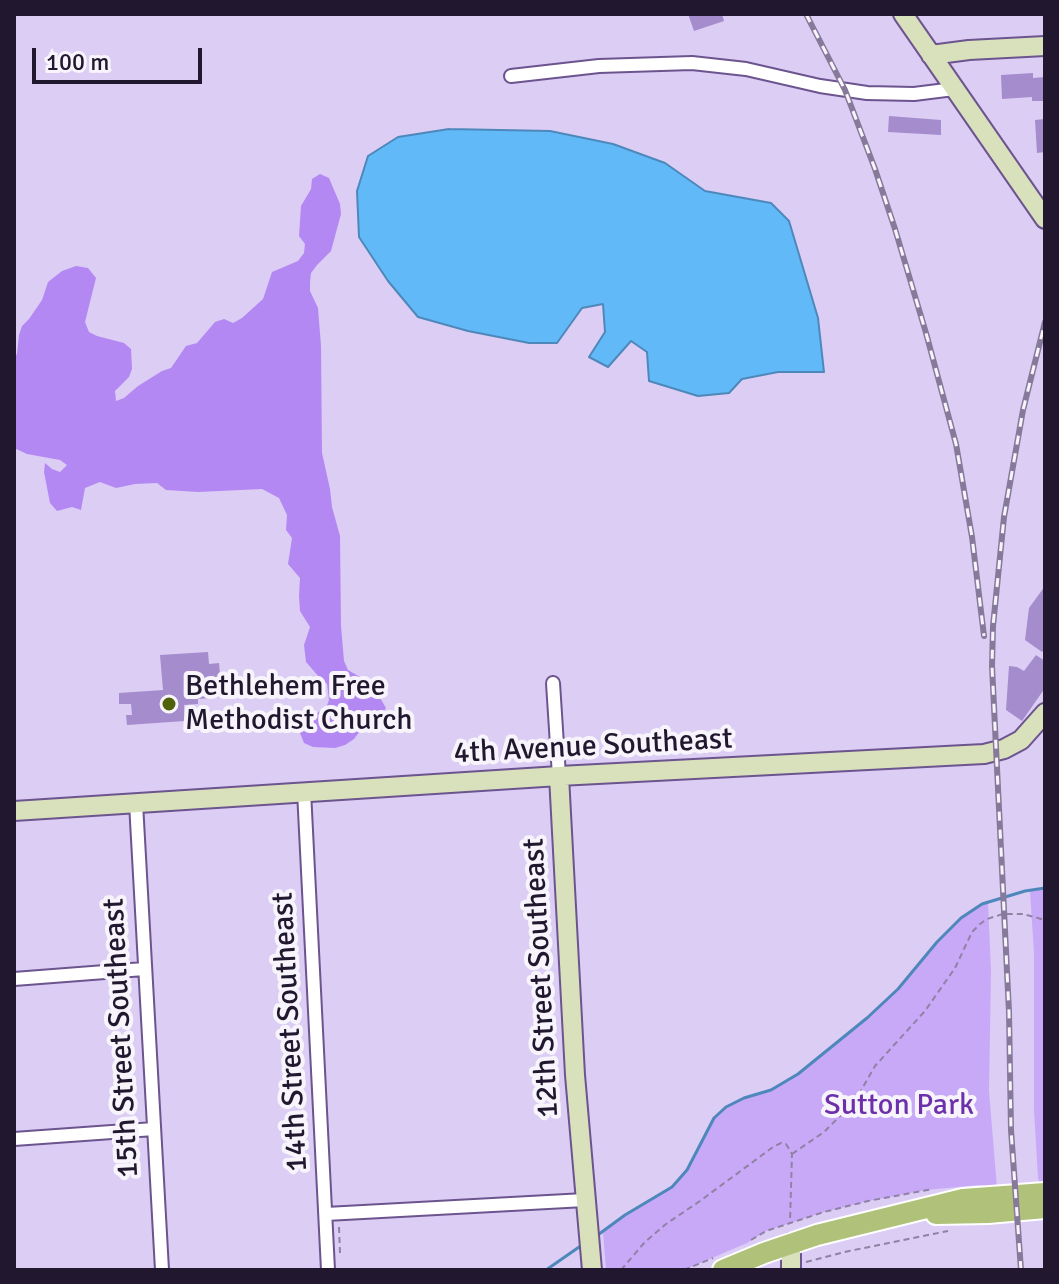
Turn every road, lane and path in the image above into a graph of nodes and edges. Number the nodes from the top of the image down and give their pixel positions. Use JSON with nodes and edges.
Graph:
{"nodes":[{"id":1,"x":903,"y":14,"type":"edge"},
{"id":2,"x":1045,"y":46,"type":"edge"},
{"id":3,"x":931,"y":55,"type":"junction"},
{"id":4,"x":511,"y":76,"type":"dead end"},
{"id":5,"x":954,"y":89,"type":"junction"},
{"id":6,"x":1045,"y":219,"type":"edge"},
{"id":7,"x":553,"y":683,"type":"dead end"},
{"id":8,"x":1045,"y":713,"type":"edge"},
{"id":9,"x":559,"y":776,"type":"junction"},
{"id":10,"x":304,"y":791,"type":"junction"},
{"id":11,"x":136,"y":803,"type":"junction"},
{"id":12,"x":14,"y":811,"type":"edge"},
{"id":13,"x":1045,"y":920,"type":"edge"},
{"id":14,"x":144,"y":969,"type":"junction"},
{"id":15,"x":14,"y":979,"type":"edge"},
{"id":16,"x":154,"y":1129,"type":"junction"},
{"id":17,"x":14,"y":1139,"type":"edge"},
{"id":18,"x":792,"y":1154,"type":"junction"},
{"id":19,"x":1045,"y":1193,"type":"edge"},
{"id":20,"x":586,"y":1208,"type":"junction"},
{"id":21,"x":1045,"y":1208,"type":"edge"},
{"id":22,"x":333,"y":1214,"type":"junction"},
{"id":23,"x":908,"y":1214,"type":"junction"},
{"id":24,"x":959,"y":1229,"type":"dead end"},
{"id":25,"x":791,"y":1243,"type":"junction"},
{"id":26,"x":340,"y":1254,"type":"dead end"},
{"id":27,"x":798,"y":1266,"type":"edge"},
{"id":28,"x":162,"y":1270,"type":"edge"},
{"id":29,"x":328,"y":1270,"type":"edge"},
{"id":30,"x":592,"y":1270,"type":"edge"},
{"id":31,"x":621,"y":1270,"type":"edge"},
{"id":32,"x":723,"y":1270,"type":"edge"}],
"edges":[{"from":1,"to":3,"type":"street"},
{"from":2,"to":3,"type":"street"},
{"from":3,"to":5,"type":"street"},
{"from":4,"to":5,"type":"street"},
{"from":5,"to":6,"type":"street"},
{"from":7,"to":9,"type":"street","name":"12th Street Southeast"},
{"from":8,"to":9,"type":"street","name":"4th Avenue Southeast"},
{"from":9,"to":10,"type":"street","name":"4th Avenue Southeast"},
{"from":9,"to":20,"type":"street","name":"12th Street Southeast"},
{"from":10,"to":11,"type":"street","name":"4th Avenue Southeast"},
{"from":10,"to":22,"type":"street","name":"14th Street Southeast"},
{"from":11,"to":12,"type":"street","name":"4th Avenue Southeast"},
{"from":11,"to":14,"type":"street","name":"15th Street Southeast"},
{"from":13,"to":18,"type":"path"},
{"from":14,"to":15,"type":"street"},
{"from":14,"to":16,"type":"street","name":"15th Street Southeast"},
{"from":16,"to":17,"type":"street"},
{"from":16,"to":28,"type":"street","name":"15th Street Southeast"},
{"from":18,"to":25,"type":"path"},
{"from":18,"to":31,"type":"path"},
{"from":19,"to":23,"type":"main road"},
{"from":20,"to":22,"type":"street"},
{"from":20,"to":30,"type":"street","name":"12th Street Southeast"},
{"from":21,"to":23,"type":"main road"},
{"from":22,"to":26,"type":"path"},
{"from":22,"to":29,"type":"street","name":"14th Street Southeast"},
{"from":23,"to":25,"type":"main road"},
{"from":24,"to":27,"type":"path"},
{"from":25,"to":27,"type":"street"},
{"from":25,"to":32,"type":"main road"}]}
